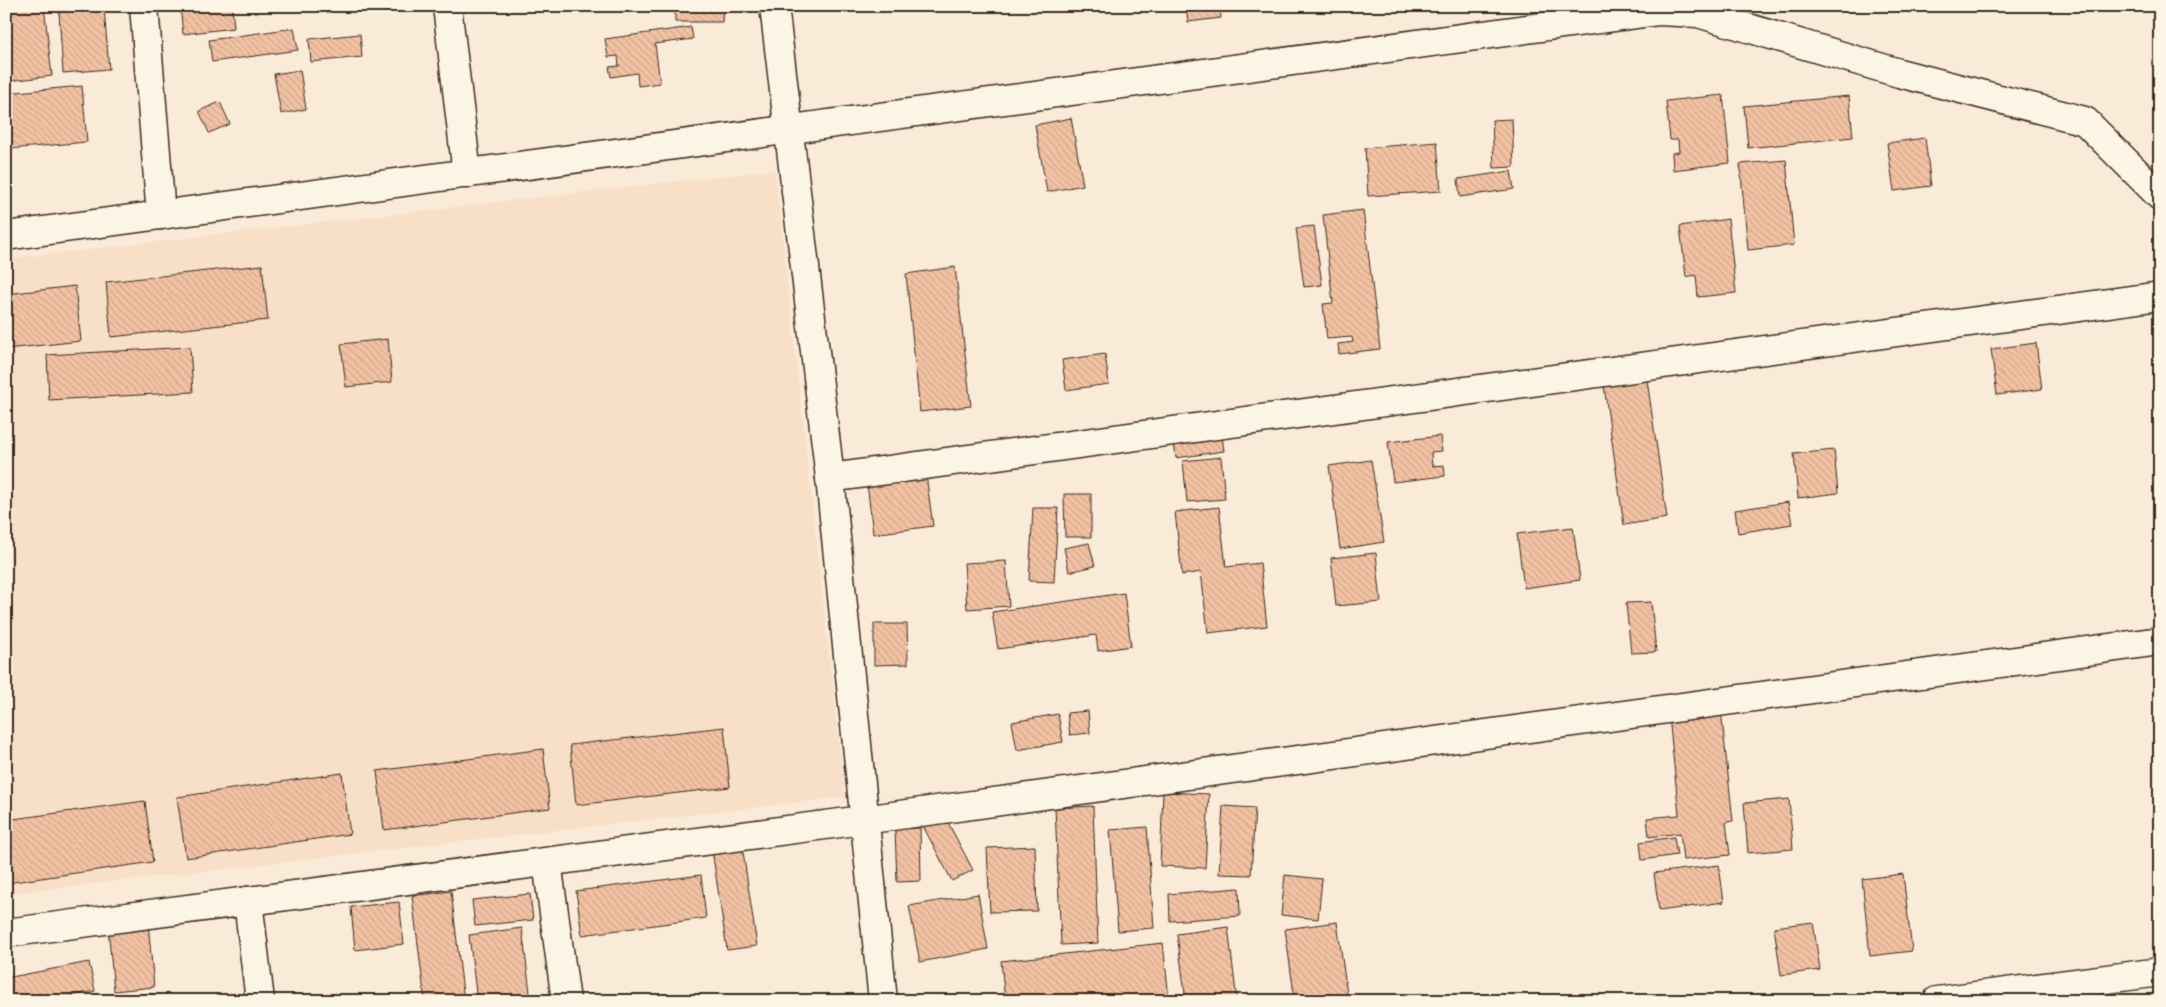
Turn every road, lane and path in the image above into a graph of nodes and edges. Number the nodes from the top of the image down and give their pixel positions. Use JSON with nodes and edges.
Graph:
{"nodes":[{"id":1,"x":144,"y":6,"type":"edge"},
{"id":2,"x":447,"y":6,"type":"edge"},
{"id":3,"x":774,"y":6,"type":"edge"},
{"id":4,"x":788,"y":130,"type":"junction"},
{"id":5,"x":467,"y":174,"type":"junction"},
{"id":6,"x":2160,"y":196,"type":"edge"},
{"id":7,"x":161,"y":215,"type":"junction"},
{"id":8,"x":6,"y":236,"type":"edge"},
{"id":9,"x":2160,"y":296,"type":"edge"},
{"id":10,"x":830,"y":478,"type":"junction"},
{"id":11,"x":2160,"y":641,"type":"edge"},
{"id":12,"x":864,"y":820,"type":"junction"},
{"id":13,"x":547,"y":862,"type":"junction"},
{"id":14,"x":248,"y":901,"type":"junction"},
{"id":15,"x":6,"y":933,"type":"edge"},
{"id":16,"x":2160,"y":972,"type":"edge"},
{"id":17,"x":260,"y":1001,"type":"edge"},
{"id":18,"x":566,"y":1001,"type":"edge"},
{"id":19,"x":883,"y":1001,"type":"edge"},
{"id":20,"x":1937,"y":1001,"type":"edge"}],
"edges":[{"from":1,"to":7,"type":"street"},
{"from":2,"to":5,"type":"street"},
{"from":3,"to":4,"type":"street"},
{"from":4,"to":5,"type":"street"},
{"from":4,"to":6,"type":"street"},
{"from":4,"to":10,"type":"street"},
{"from":5,"to":7,"type":"street"},
{"from":7,"to":8,"type":"street"},
{"from":9,"to":10,"type":"street"},
{"from":10,"to":12,"type":"street"},
{"from":11,"to":12,"type":"street"},
{"from":12,"to":13,"type":"street"},
{"from":12,"to":19,"type":"street"},
{"from":13,"to":14,"type":"street"},
{"from":13,"to":18,"type":"street"},
{"from":14,"to":15,"type":"street"},
{"from":14,"to":17,"type":"street"},
{"from":16,"to":20,"type":"street"}]}
